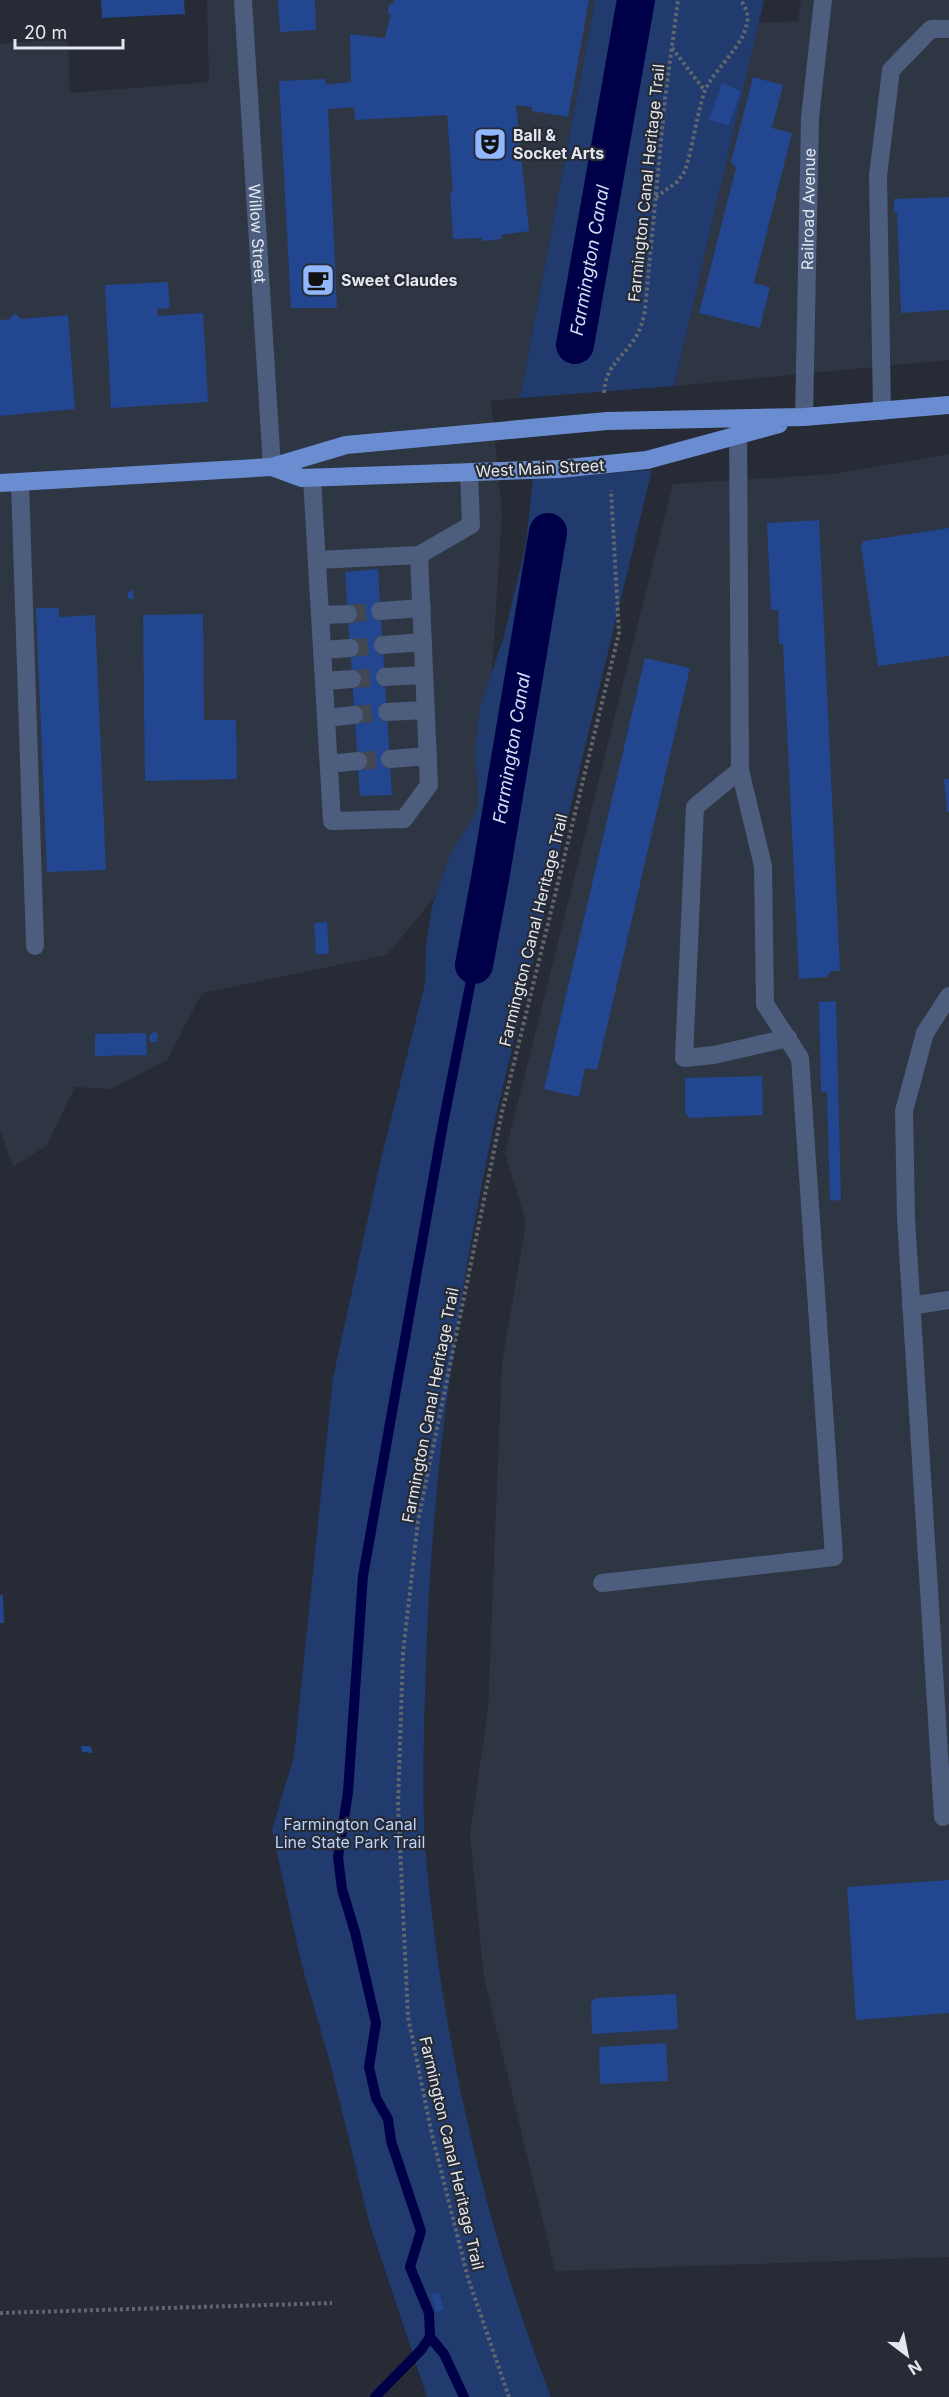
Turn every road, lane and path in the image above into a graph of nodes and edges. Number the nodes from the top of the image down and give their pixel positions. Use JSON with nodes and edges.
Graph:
{"nodes":[{"id":1,"x":243,"y":0,"type":"edge"},
{"id":2,"x":678,"y":0,"type":"edge"},
{"id":3,"x":740,"y":0,"type":"edge"},
{"id":4,"x":823,"y":0,"type":"edge"},
{"id":5,"x":949,"y":29,"type":"edge"},
{"id":6,"x":672,"y":48,"type":"junction"},
{"id":7,"x":705,"y":91,"type":"junction"},
{"id":8,"x":656,"y":197,"type":"junction"},
{"id":9,"x":604,"y":393,"type":"dead end"},
{"id":10,"x":949,"y":405,"type":"edge"},
{"id":11,"x":882,"y":411,"type":"junction"},
{"id":12,"x":804,"y":417,"type":"junction"},
{"id":13,"x":738,"y":426,"type":"junction"},
{"id":14,"x":609,"y":464,"type":"junction"},
{"id":15,"x":272,"y":467,"type":"junction"},
{"id":16,"x":469,"y":472,"type":"junction"},
{"id":17,"x":312,"y":478,"type":"junction"},
{"id":18,"x":20,"y":482,"type":"junction"},
{"id":19,"x":0,"y":483,"type":"edge"},
{"id":20,"x":419,"y":555,"type":"junction"},
{"id":21,"x":317,"y":560,"type":"junction"},
{"id":22,"x":422,"y":608,"type":"junction"},
{"id":23,"x":380,"y":611,"type":"tunnel mouth"},
{"id":24,"x":348,"y":614,"type":"tunnel mouth"},
{"id":25,"x":321,"y":615,"type":"junction"},
{"id":26,"x":423,"y":642,"type":"junction"},
{"id":27,"x":382,"y":645,"type":"tunnel mouth"},
{"id":28,"x":350,"y":648,"type":"tunnel mouth"},
{"id":29,"x":323,"y":650,"type":"junction"},
{"id":30,"x":424,"y":675,"type":"junction"},
{"id":31,"x":385,"y":677,"type":"tunnel mouth"},
{"id":32,"x":352,"y":679,"type":"tunnel mouth"},
{"id":33,"x":324,"y":681,"type":"junction"},
{"id":34,"x":426,"y":710,"type":"junction"},
{"id":35,"x":387,"y":711,"type":"tunnel mouth"},
{"id":36,"x":354,"y":715,"type":"tunnel mouth"},
{"id":37,"x":326,"y":717,"type":"junction"},
{"id":38,"x":428,"y":756,"type":"junction"},
{"id":39,"x":390,"y":759,"type":"tunnel mouth"},
{"id":40,"x":358,"y":761,"type":"tunnel mouth"},
{"id":41,"x":329,"y":764,"type":"junction"},
{"id":42,"x":740,"y":770,"type":"junction"},
{"id":43,"x":35,"y":946,"type":"dead end"},
{"id":44,"x":949,"y":996,"type":"edge"},
{"id":45,"x":788,"y":1038,"type":"junction"},
{"id":46,"x":949,"y":1300,"type":"edge"},
{"id":47,"x":911,"y":1306,"type":"junction"},
{"id":48,"x":602,"y":1583,"type":"dead end"},
{"id":49,"x":943,"y":1817,"type":"dead end"},
{"id":50,"x":332,"y":2303,"type":"dead end"},
{"id":51,"x":0,"y":2313,"type":"edge"},
{"id":52,"x":508,"y":2397,"type":"edge"}],
"edges":[{"from":1,"to":15,"type":"street","name":"Willow Street"},
{"from":2,"to":6,"type":"path","name":"Farmington Canal Heritage Trail"},
{"from":3,"to":7,"type":"path"},
{"from":4,"to":12,"type":"street","name":"Railroad Avenue"},
{"from":5,"to":11,"type":"street"},
{"from":6,"to":7,"type":"path"},
{"from":6,"to":8,"type":"path","name":"Farmington Canal Heritage Trail"},
{"from":7,"to":8,"type":"path"},
{"from":8,"to":9,"type":"path","name":"Farmington Canal Heritage Trail"},
{"from":10,"to":11,"type":"main road","name":"West Main Street"},
{"from":11,"to":12,"type":"main road","name":"West Main Street"},
{"from":12,"to":13,"type":"main road","name":"West Main Street"},
{"from":13,"to":14,"type":"main road","name":"West Main Street"},
{"from":13,"to":15,"type":"main road","name":"West Main Street"},
{"from":13,"to":42,"type":"street"},
{"from":14,"to":16,"type":"main road","name":"West Main Street"},
{"from":14,"to":52,"type":"path","name":"Farmington Canal Heritage Trail"},
{"from":15,"to":17,"type":"main road","name":"West Main Street"},
{"from":15,"to":18,"type":"main road","name":"West Main Street"},
{"from":16,"to":17,"type":"main road","name":"West Main Street"},
{"from":16,"to":20,"type":"street"},
{"from":17,"to":21,"type":"street"},
{"from":18,"to":19,"type":"main road","name":"West Main Street"},
{"from":18,"to":43,"type":"street"},
{"from":20,"to":21,"type":"street"},
{"from":20,"to":22,"type":"street"},
{"from":21,"to":25,"type":"street"},
{"from":22,"to":23,"type":"street"},
{"from":22,"to":26,"type":"street"},
{"from":24,"to":25,"type":"street"},
{"from":25,"to":29,"type":"street"},
{"from":26,"to":27,"type":"street"},
{"from":26,"to":30,"type":"street"},
{"from":28,"to":29,"type":"street"},
{"from":29,"to":33,"type":"street"},
{"from":30,"to":31,"type":"street"},
{"from":30,"to":34,"type":"street"},
{"from":32,"to":33,"type":"street"},
{"from":33,"to":37,"type":"street"},
{"from":34,"to":35,"type":"street"},
{"from":34,"to":38,"type":"street"},
{"from":36,"to":37,"type":"street"},
{"from":37,"to":41,"type":"street"},
{"from":38,"to":39,"type":"street"},
{"from":38,"to":41,"type":"street"},
{"from":40,"to":41,"type":"street"},
{"from":42,"to":45,"type":"street"},
{"from":42,"to":45,"type":"street"},
{"from":44,"to":47,"type":"street"},
{"from":45,"to":48,"type":"street"},
{"from":46,"to":47,"type":"street"},
{"from":47,"to":49,"type":"street"},
{"from":50,"to":51,"type":"path"}]}
